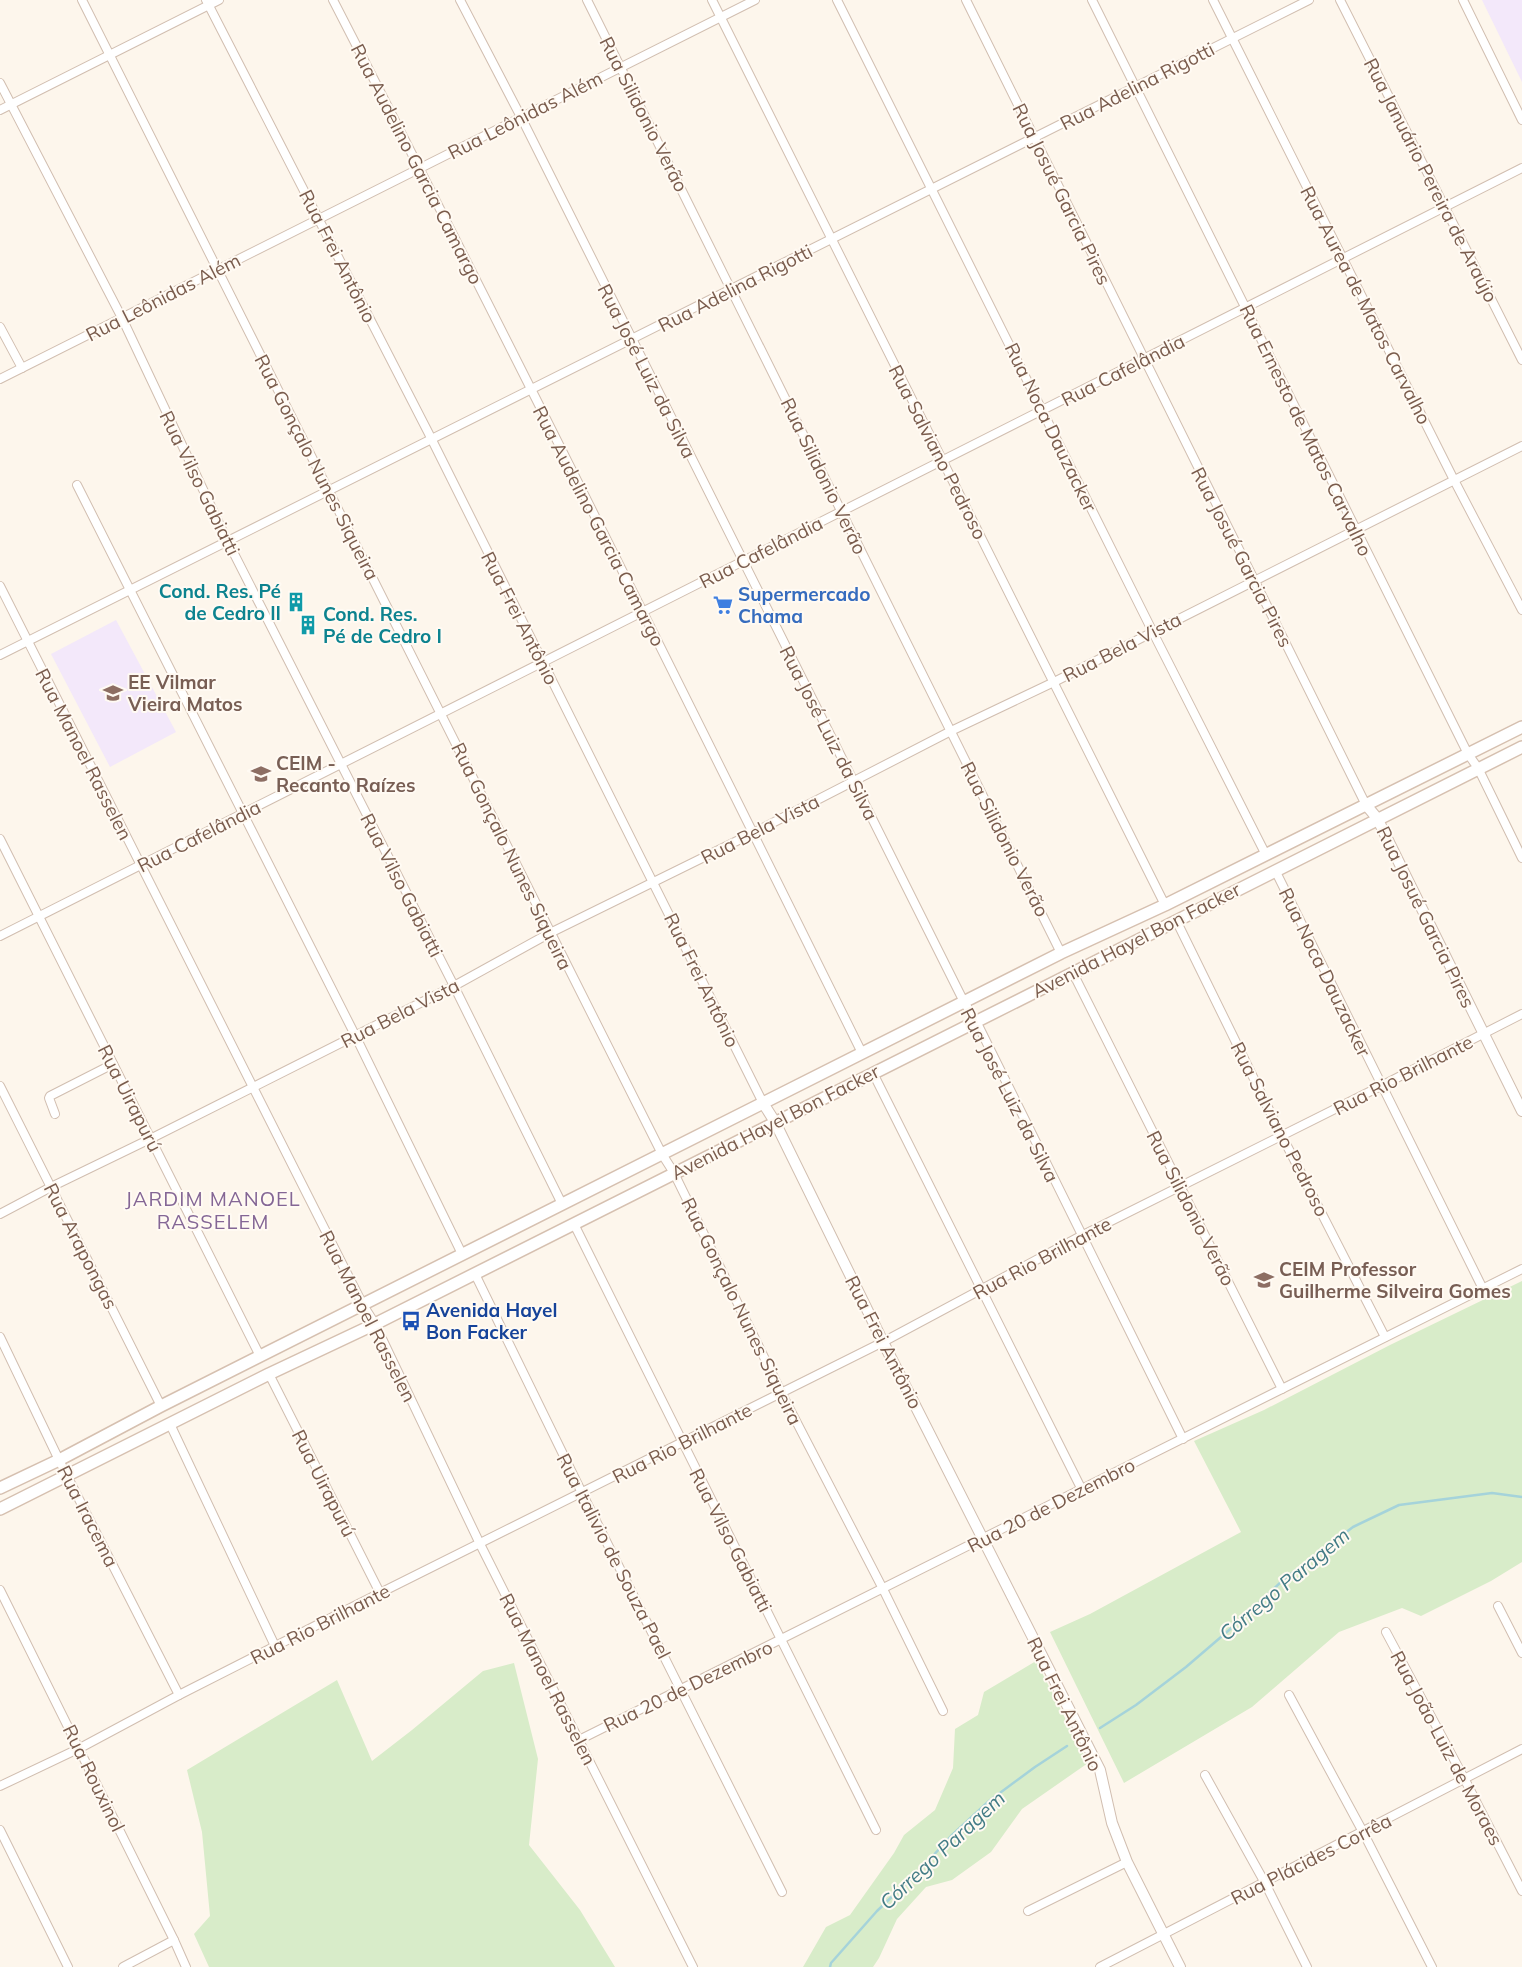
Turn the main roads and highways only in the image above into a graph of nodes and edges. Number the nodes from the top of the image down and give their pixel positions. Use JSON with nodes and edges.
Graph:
{"nodes":[{"id":1,"x":1522,"y":727,"type":"edge"},
{"id":2,"x":1522,"y":747,"type":"edge"},
{"id":3,"x":0,"y":1488,"type":"edge"},
{"id":4,"x":0,"y":1509,"type":"edge"}],
"edges":[{"from":1,"to":3,"type":"main road","name":"Avenida Hayel Bon Facker"},
{"from":2,"to":4,"type":"main road","name":"Avenida Hayel Bon Facker"}]}
